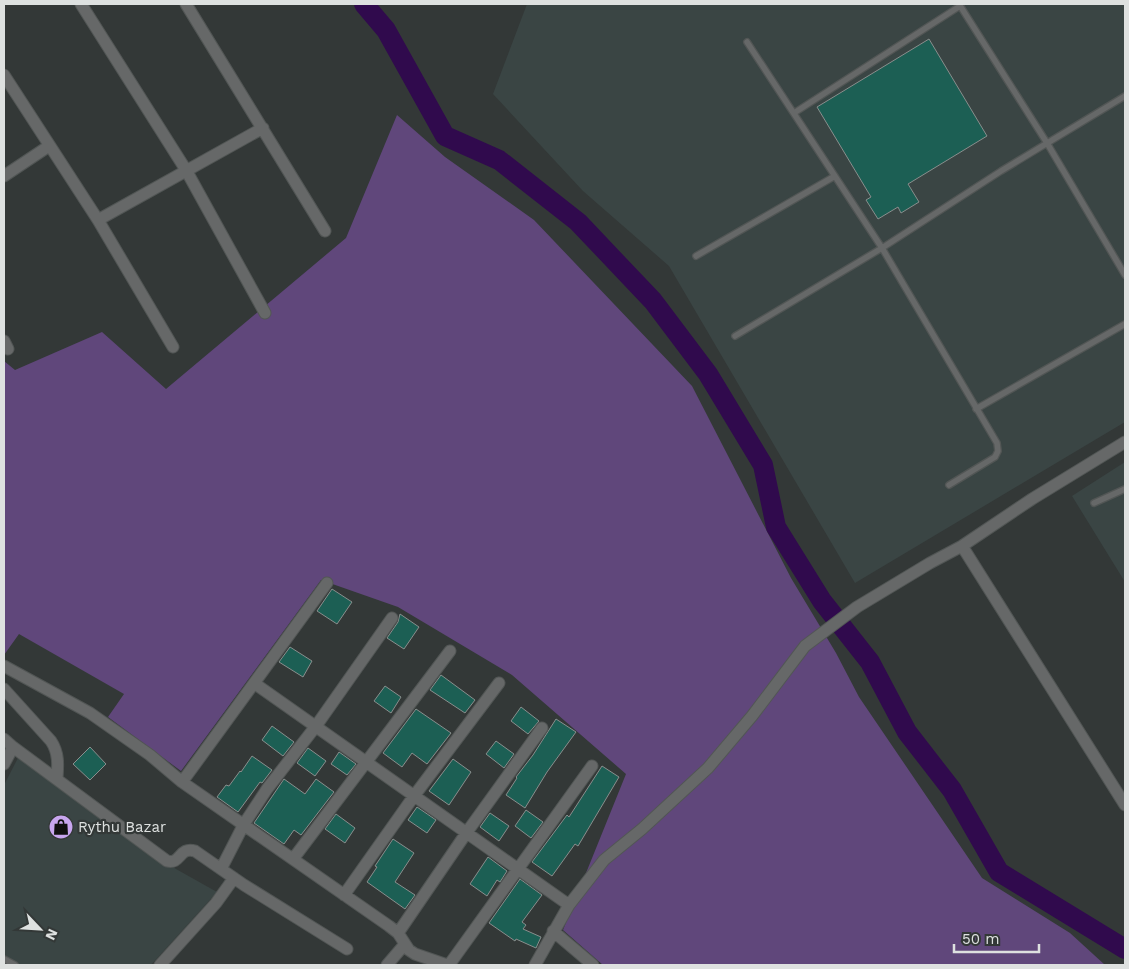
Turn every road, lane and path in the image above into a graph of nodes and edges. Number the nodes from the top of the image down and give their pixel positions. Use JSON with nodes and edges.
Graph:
{"nodes":[{"id":1,"x":81,"y":4,"type":"edge"},
{"id":2,"x":186,"y":4,"type":"edge"},
{"id":3,"x":959,"y":5,"type":"edge"},
{"id":4,"x":747,"y":42,"type":"dead end"},
{"id":5,"x":4,"y":75,"type":"edge"},
{"id":6,"x":1125,"y":96,"type":"edge"},
{"id":7,"x":794,"y":113,"type":"junction"},
{"id":8,"x":262,"y":128,"type":"junction"},
{"id":9,"x":1047,"y":143,"type":"junction"},
{"id":10,"x":49,"y":146,"type":"junction"},
{"id":11,"x":186,"y":170,"type":"junction"},
{"id":12,"x":4,"y":176,"type":"edge"},
{"id":13,"x":835,"y":176,"type":"junction"},
{"id":14,"x":98,"y":220,"type":"junction"},
{"id":15,"x":325,"y":231,"type":"dead end"},
{"id":16,"x":882,"y":248,"type":"junction"},
{"id":17,"x":696,"y":256,"type":"dead end"},
{"id":18,"x":1125,"y":276,"type":"edge"},
{"id":19,"x":265,"y":313,"type":"dead end"},
{"id":20,"x":1125,"y":324,"type":"edge"},
{"id":21,"x":735,"y":336,"type":"dead end"},
{"id":22,"x":173,"y":347,"type":"dead end"},
{"id":23,"x":976,"y":408,"type":"junction"},
{"id":24,"x":1125,"y":442,"type":"edge"},
{"id":25,"x":949,"y":485,"type":"dead end"},
{"id":26,"x":1125,"y":489,"type":"edge"},
{"id":27,"x":1094,"y":504,"type":"dead end"},
{"id":28,"x":962,"y":546,"type":"junction"},
{"id":29,"x":327,"y":583,"type":"dead end"},
{"id":30,"x":392,"y":618,"type":"dead end"},
{"id":31,"x":450,"y":651,"type":"dead end"},
{"id":32,"x":4,"y":666,"type":"edge"},
{"id":33,"x":254,"y":683,"type":"junction"},
{"id":34,"x":498,"y":683,"type":"dead end"},
{"id":35,"x":4,"y":689,"type":"edge"},
{"id":36,"x":316,"y":726,"type":"junction"},
{"id":37,"x":542,"y":728,"type":"dead end"},
{"id":38,"x":4,"y":739,"type":"edge"},
{"id":39,"x":13,"y":747,"type":"junction"},
{"id":40,"x":366,"y":761,"type":"junction"},
{"id":41,"x":4,"y":764,"type":"edge"},
{"id":42,"x":592,"y":766,"type":"dead end"},
{"id":43,"x":57,"y":779,"type":"junction"},
{"id":44,"x":182,"y":782,"type":"junction"},
{"id":45,"x":414,"y":796,"type":"junction"},
{"id":46,"x":1125,"y":804,"type":"edge"},
{"id":47,"x":244,"y":824,"type":"junction"},
{"id":48,"x":466,"y":832,"type":"junction"},
{"id":49,"x":292,"y":859,"type":"junction"},
{"id":50,"x":222,"y":869,"type":"junction"},
{"id":51,"x":518,"y":869,"type":"junction"},
{"id":52,"x":234,"y":878,"type":"junction"},
{"id":53,"x":344,"y":895,"type":"junction"},
{"id":54,"x":569,"y":905,"type":"junction"},
{"id":55,"x":553,"y":931,"type":"junction"},
{"id":56,"x":398,"y":932,"type":"junction"},
{"id":57,"x":405,"y":944,"type":"junction"},
{"id":58,"x":348,"y":949,"type":"dead end"},
{"id":59,"x":4,"y":959,"type":"edge"},
{"id":60,"x":15,"y":965,"type":"edge"},
{"id":61,"x":160,"y":965,"type":"edge"},
{"id":62,"x":387,"y":965,"type":"edge"},
{"id":63,"x":448,"y":965,"type":"edge"},
{"id":64,"x":535,"y":965,"type":"edge"},
{"id":65,"x":593,"y":965,"type":"edge"}],
"edges":[{"from":1,"to":11,"type":"street"},
{"from":2,"to":8,"type":"street"},
{"from":3,"to":7,"type":"lane"},
{"from":3,"to":9,"type":"lane"},
{"from":4,"to":7,"type":"lane"},
{"from":5,"to":10,"type":"street"},
{"from":6,"to":9,"type":"lane"},
{"from":7,"to":13,"type":"lane"},
{"from":8,"to":11,"type":"street"},
{"from":8,"to":15,"type":"street"},
{"from":9,"to":16,"type":"lane"},
{"from":9,"to":18,"type":"lane"},
{"from":10,"to":12,"type":"street"},
{"from":10,"to":14,"type":"street"},
{"from":11,"to":14,"type":"street"},
{"from":11,"to":19,"type":"street"},
{"from":13,"to":16,"type":"lane"},
{"from":13,"to":17,"type":"lane"},
{"from":14,"to":22,"type":"street"},
{"from":16,"to":21,"type":"lane"},
{"from":16,"to":23,"type":"lane"},
{"from":20,"to":23,"type":"lane"},
{"from":23,"to":25,"type":"lane"},
{"from":24,"to":28,"type":"street"},
{"from":26,"to":27,"type":"lane"},
{"from":28,"to":46,"type":"street"},
{"from":28,"to":54,"type":"street"},
{"from":29,"to":33,"type":"street"},
{"from":30,"to":36,"type":"street"},
{"from":31,"to":40,"type":"street"},
{"from":32,"to":44,"type":"street"},
{"from":33,"to":36,"type":"street"},
{"from":33,"to":44,"type":"street"},
{"from":34,"to":45,"type":"street"},
{"from":35,"to":43,"type":"street"},
{"from":36,"to":40,"type":"street"},
{"from":36,"to":47,"type":"street"},
{"from":37,"to":48,"type":"street"},
{"from":38,"to":39,"type":"street"},
{"from":39,"to":41,"type":"street"},
{"from":39,"to":43,"type":"street"},
{"from":40,"to":45,"type":"street"},
{"from":40,"to":49,"type":"street"},
{"from":42,"to":51,"type":"street"},
{"from":43,"to":50,"type":"street"},
{"from":44,"to":47,"type":"street"},
{"from":45,"to":48,"type":"street"},
{"from":45,"to":53,"type":"street"},
{"from":47,"to":49,"type":"street"},
{"from":47,"to":50,"type":"street"},
{"from":48,"to":51,"type":"street"},
{"from":48,"to":56,"type":"street"},
{"from":49,"to":53,"type":"street"},
{"from":50,"to":52,"type":"street"},
{"from":51,"to":54,"type":"street"},
{"from":51,"to":63,"type":"street"},
{"from":52,"to":58,"type":"street"},
{"from":52,"to":61,"type":"street"},
{"from":53,"to":56,"type":"street"},
{"from":54,"to":55,"type":"street"},
{"from":55,"to":64,"type":"street"},
{"from":55,"to":65,"type":"street"},
{"from":56,"to":57,"type":"street"},
{"from":57,"to":62,"type":"street"},
{"from":57,"to":63,"type":"street"},
{"from":59,"to":60,"type":"lane"}]}
